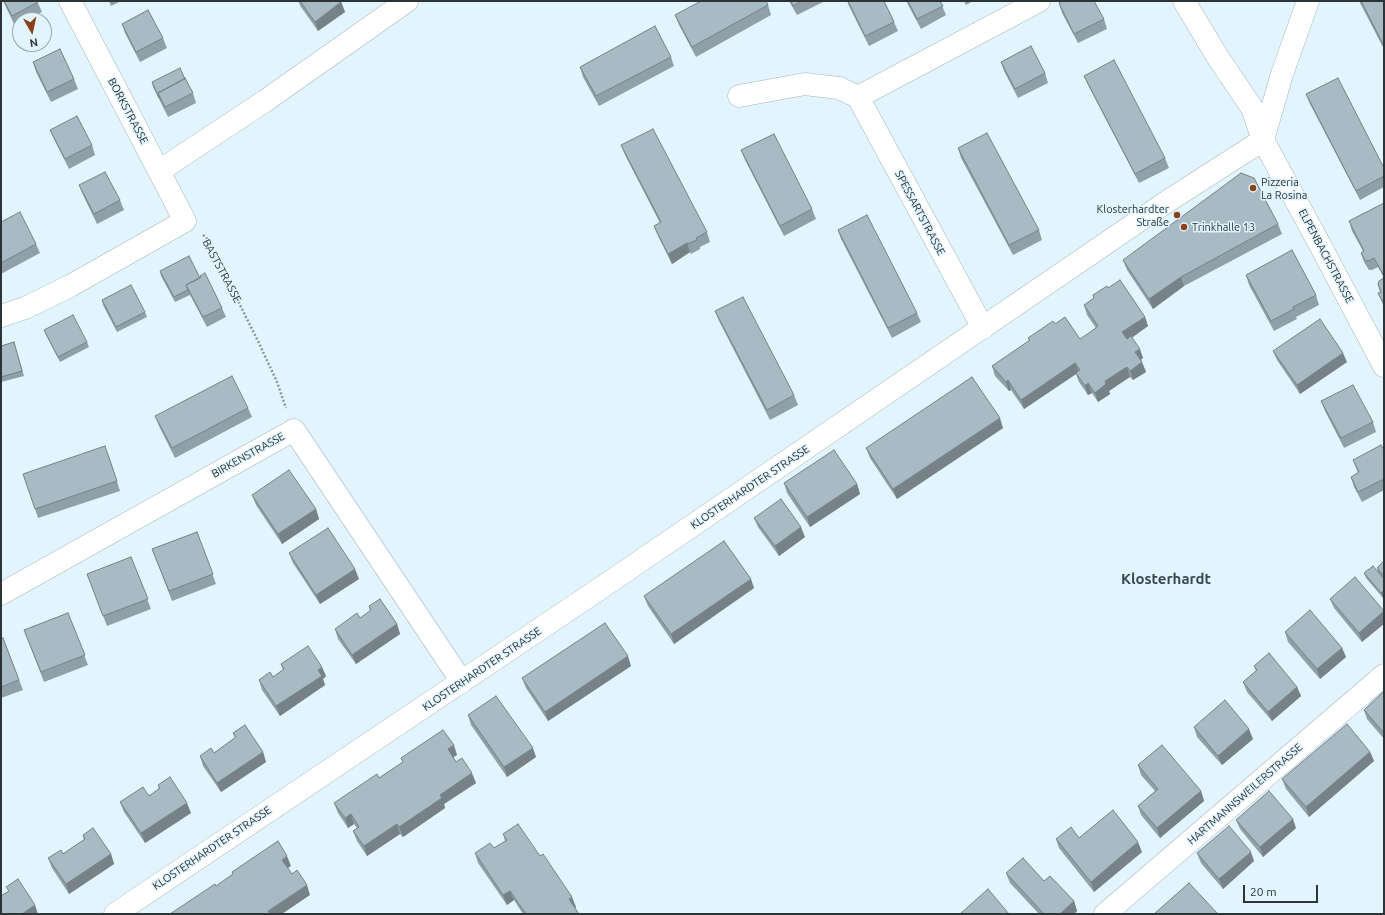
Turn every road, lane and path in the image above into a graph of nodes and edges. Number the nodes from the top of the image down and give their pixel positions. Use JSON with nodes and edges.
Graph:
{"nodes":[{"id":1,"x":70,"y":1,"type":"edge"},
{"id":2,"x":407,"y":1,"type":"edge"},
{"id":3,"x":1039,"y":1,"type":"edge"},
{"id":4,"x":1184,"y":1,"type":"edge"},
{"id":5,"x":1308,"y":1,"type":"edge"},
{"id":6,"x":739,"y":96,"type":"dead end"},
{"id":7,"x":858,"y":97,"type":"junction"},
{"id":8,"x":1263,"y":140,"type":"junction"},
{"id":9,"x":159,"y":171,"type":"junction"},
{"id":10,"x":185,"y":222,"type":"junction"},
{"id":11,"x":1,"y":316,"type":"edge"},
{"id":12,"x":983,"y":328,"type":"junction"},
{"id":13,"x":1384,"y":366,"type":"edge"},
{"id":14,"x":294,"y":430,"type":"junction"},
{"id":15,"x":1,"y":594,"type":"edge"},
{"id":16,"x":1384,"y":674,"type":"edge"},
{"id":17,"x":462,"y":682,"type":"junction"},
{"id":18,"x":115,"y":914,"type":"edge"},
{"id":19,"x":1105,"y":914,"type":"edge"}],
"edges":[{"from":1,"to":9,"type":"street","name":"BORKSTRASSE"},
{"from":2,"to":9,"type":"street"},
{"from":3,"to":7,"type":"street"},
{"from":4,"to":8,"type":"street","name":"ELPENBACHSTRASSE"},
{"from":5,"to":8,"type":"street"},
{"from":6,"to":7,"type":"street"},
{"from":7,"to":12,"type":"street","name":"SPESSARTSTRASSE"},
{"from":8,"to":12,"type":"street","name":"KLOSTERHARDTER STRASSE"},
{"from":8,"to":13,"type":"street","name":"ELPENBACHSTRASSE"},
{"from":9,"to":10,"type":"street","name":"BORKSTRASSE"},
{"from":10,"to":11,"type":"street"},
{"from":10,"to":14,"type":"path","name":"BASTSTRASSE"},
{"from":12,"to":17,"type":"street","name":"KLOSTERHARDTER STRASSE"},
{"from":14,"to":15,"type":"street","name":"BIRKENSTRASSE"},
{"from":14,"to":17,"type":"street","name":"BIRKENSTRASSE"},
{"from":16,"to":19,"type":"street","name":"HARTMANNSWEILERSTRASSE"},
{"from":17,"to":18,"type":"street","name":"KLOSTERHARDTER STRASSE"}]}
